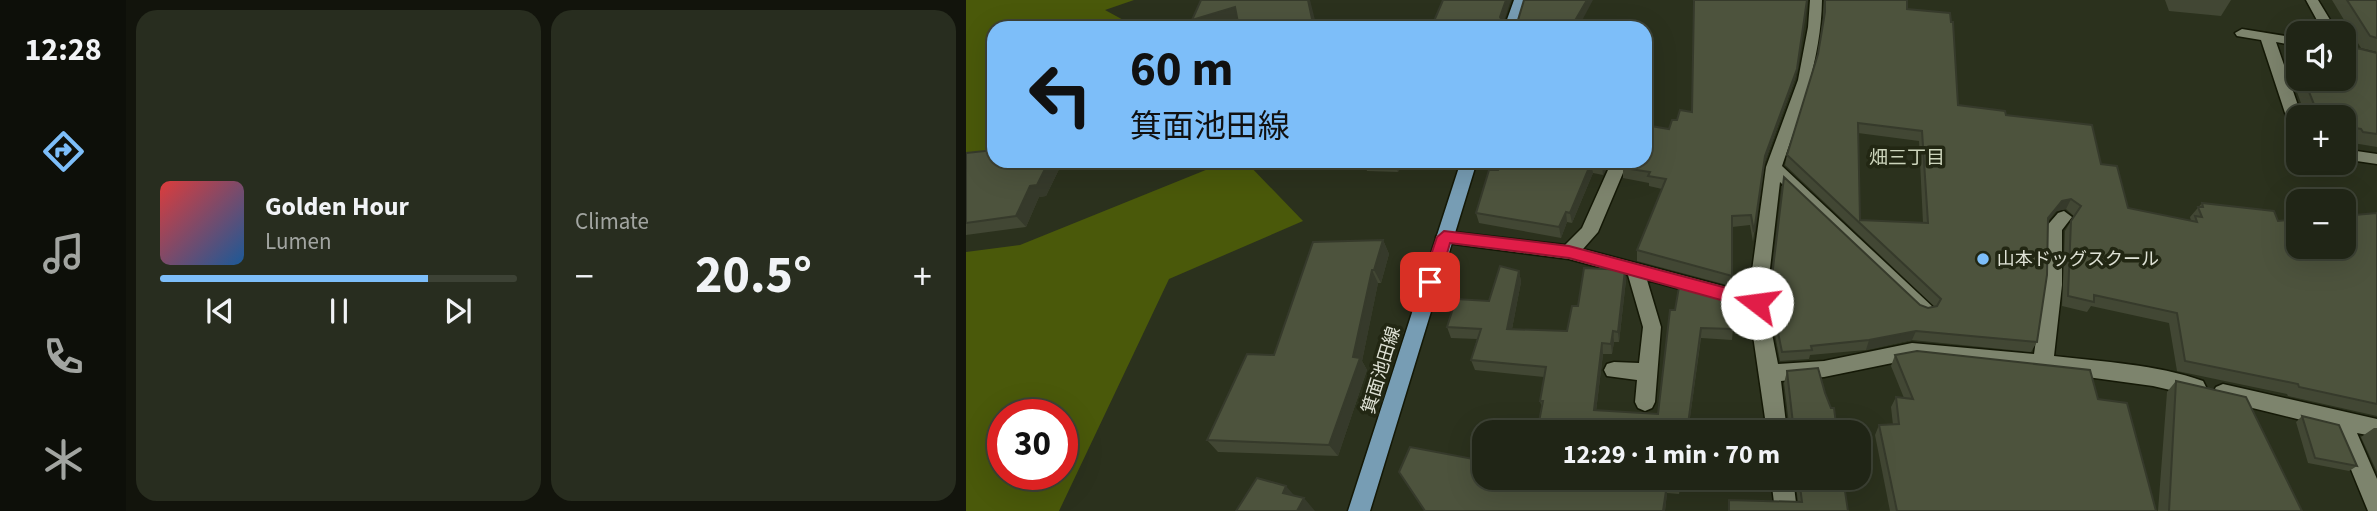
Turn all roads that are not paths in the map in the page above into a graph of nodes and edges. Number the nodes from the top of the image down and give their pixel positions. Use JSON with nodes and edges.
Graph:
{"nodes":[{"id":1,"x":1520,"y":0,"type":"edge"},
{"id":2,"x":1816,"y":0,"type":"edge"},
{"id":3,"x":2312,"y":0,"type":"edge"},
{"id":4,"x":1513,"y":21,"type":"edge"},
{"id":5,"x":2324,"y":21,"type":"edge"},
{"id":6,"x":2242,"y":33,"type":"dead end"},
{"id":7,"x":2267,"y":37,"type":"junction"},
{"id":8,"x":2286,"y":40,"type":"edge"},
{"id":9,"x":2290,"y":105,"type":"edge"},
{"id":10,"x":2356,"y":156,"type":"edge"},
{"id":11,"x":2377,"y":159,"type":"edge"},
{"id":12,"x":1774,"y":167,"type":"junction"},
{"id":13,"x":1467,"y":168,"type":"edge"},
{"id":14,"x":1617,"y":168,"type":"edge"},
{"id":15,"x":2064,"y":217,"type":"edge"},
{"id":16,"x":1444,"y":237,"type":"junction"},
{"id":17,"x":1569,"y":252,"type":"junction"},
{"id":18,"x":1636,"y":272,"type":"junction"},
{"id":19,"x":1757,"y":303,"type":"junction"},
{"id":20,"x":1925,"y":308,"type":"edge"},
{"id":21,"x":2043,"y":363,"type":"junction"},
{"id":22,"x":1614,"y":370,"type":"dead end"},
{"id":23,"x":1647,"y":372,"type":"junction"},
{"id":24,"x":1770,"y":373,"type":"junction"},
{"id":25,"x":1645,"y":402,"type":"dead end"},
{"id":26,"x":1776,"y":420,"type":"edge"},
{"id":27,"x":2342,"y":421,"type":"junction"},
{"id":28,"x":2377,"y":428,"type":"edge"},
{"id":29,"x":1783,"y":490,"type":"edge"},
{"id":30,"x":2377,"y":505,"type":"edge"},
{"id":31,"x":1359,"y":511,"type":"edge"},
{"id":32,"x":1786,"y":511,"type":"edge"}],
"edges":[{"from":1,"to":4,"type":"main road"},
{"from":2,"to":12,"type":"street"},
{"from":3,"to":5,"type":"street"},
{"from":6,"to":7,"type":"street"},
{"from":7,"to":8,"type":"street"},
{"from":7,"to":9,"type":"street"},
{"from":10,"to":11,"type":"street"},
{"from":12,"to":19,"type":"street"},
{"from":12,"to":20,"type":"street"},
{"from":13,"to":16,"type":"main road","name":"箕面池田線"},
{"from":14,"to":17,"type":"street"},
{"from":15,"to":21,"type":"street"},
{"from":16,"to":17,"type":"street"},
{"from":16,"to":31,"type":"main road","name":"箕面池田線"},
{"from":17,"to":18,"type":"street"},
{"from":18,"to":19,"type":"street"},
{"from":18,"to":23,"type":"street"},
{"from":19,"to":24,"type":"street"},
{"from":21,"to":24,"type":"street"},
{"from":21,"to":27,"type":"street"},
{"from":22,"to":23,"type":"street"},
{"from":23,"to":25,"type":"street"},
{"from":24,"to":26,"type":"street"},
{"from":27,"to":28,"type":"street"},
{"from":27,"to":30,"type":"street"},
{"from":29,"to":32,"type":"street"}]}
